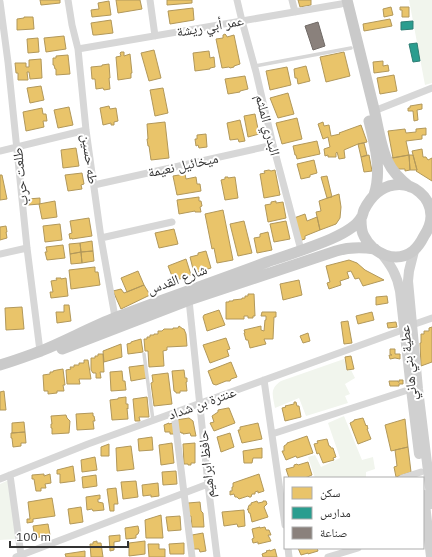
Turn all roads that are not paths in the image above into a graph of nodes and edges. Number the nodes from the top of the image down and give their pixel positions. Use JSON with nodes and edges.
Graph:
{"nodes":[{"id":1,"x":68,"y":0,"type":"edge"},
{"id":2,"x":150,"y":0,"type":"edge"},
{"id":3,"x":237,"y":0,"type":"edge"},
{"id":4,"x":292,"y":0,"type":"edge"},
{"id":5,"x":343,"y":1,"type":"edge"},
{"id":6,"x":0,"y":2,"type":"edge"},
{"id":7,"x":295,"y":12,"type":"junction"},
{"id":8,"x":242,"y":21,"type":"junction"},
{"id":9,"x":155,"y":36,"type":"junction"},
{"id":10,"x":351,"y":48,"type":"junction"},
{"id":11,"x":78,"y":49,"type":"junction"},
{"id":12,"x":8,"y":62,"type":"junction"},
{"id":13,"x":0,"y":63,"type":"edge"},
{"id":14,"x":254,"y":66,"type":"junction"},
{"id":15,"x":432,"y":88,"type":"edge"},
{"id":16,"x":374,"y":112,"type":"junction"},
{"id":17,"x":86,"y":130,"type":"junction"},
{"id":18,"x":272,"y":145,"type":"junction"},
{"id":19,"x":17,"y":147,"type":"junction"},
{"id":20,"x":0,"y":151,"type":"edge"},
{"id":21,"x":94,"y":185,"type":"junction"},
{"id":22,"x":415,"y":189,"type":"junction"},
{"id":23,"x":432,"y":192,"type":"edge"},
{"id":24,"x":374,"y":195,"type":"junction"},
{"id":25,"x":361,"y":218,"type":"junction"},
{"id":26,"x":172,"y":222,"type":"dead end"},
{"id":27,"x":431,"y":225,"type":"edge"},
{"id":28,"x":101,"y":238,"type":"junction"},
{"id":29,"x":27,"y":248,"type":"junction"},
{"id":30,"x":301,"y":250,"type":"junction"},
{"id":31,"x":378,"y":251,"type":"junction"},
{"id":32,"x":414,"y":251,"type":"junction"},
{"id":33,"x":0,"y":254,"type":"edge"},
{"id":34,"x":190,"y":300,"type":"junction"},
{"id":35,"x":115,"y":317,"type":"junction"},
{"id":36,"x":432,"y":318,"type":"edge"},
{"id":37,"x":408,"y":327,"type":"junction"},
{"id":38,"x":40,"y":351,"type":"junction"},
{"id":39,"x":144,"y":354,"type":"dead end"},
{"id":40,"x":0,"y":365,"type":"edge"},
{"id":41,"x":0,"y":373,"type":"edge"},
{"id":42,"x":264,"y":380,"type":"junction"},
{"id":43,"x":411,"y":389,"type":"junction"},
{"id":44,"x":200,"y":403,"type":"junction"},
{"id":45,"x":174,"y":413,"type":"junction"},
{"id":46,"x":153,"y":420,"type":"junction"},
{"id":47,"x":272,"y":434,"type":"junction"},
{"id":48,"x":10,"y":475,"type":"junction"},
{"id":49,"x":422,"y":475,"type":"edge"},
{"id":50,"x":409,"y":477,"type":"edge"},
{"id":51,"x":0,"y":478,"type":"edge"},
{"id":52,"x":208,"y":484,"type":"junction"},
{"id":53,"x":184,"y":494,"type":"junction"},
{"id":54,"x":424,"y":499,"type":"edge"},
{"id":55,"x":432,"y":504,"type":"edge"},
{"id":56,"x":284,"y":518,"type":"edge"},
{"id":57,"x":426,"y":528,"type":"edge"},
{"id":58,"x":355,"y":549,"type":"edge"},
{"id":59,"x":18,"y":556,"type":"edge"},
{"id":60,"x":192,"y":557,"type":"edge"},
{"id":61,"x":217,"y":557,"type":"edge"},
{"id":62,"x":328,"y":557,"type":"edge"},
{"id":63,"x":431,"y":557,"type":"edge"}],
"edges":[{"from":1,"to":11,"type":"street","name":"طه حسين"},
{"from":2,"to":9,"type":"street"},
{"from":3,"to":8,"type":"street","name":"البدري الملثم"},
{"from":4,"to":7,"type":"street"},
{"from":5,"to":7,"type":"street","name":"عمر أبي ريشة"},
{"from":5,"to":10,"type":"main road"},
{"from":5,"to":16,"type":"main road"},
{"from":6,"to":12,"type":"street","name":"طلعت حرب"},
{"from":7,"to":8,"type":"street","name":"عمر أبي ريشة"},
{"from":8,"to":9,"type":"street","name":"عمر أبي ريشة"},
{"from":8,"to":14,"type":"street","name":"البدري الملثم"},
{"from":9,"to":11,"type":"street","name":"عمر أبي ريشة"},
{"from":10,"to":14,"type":"lane"},
{"from":10,"to":24,"type":"main road"},
{"from":11,"to":17,"type":"street","name":"طه حسين"},
{"from":12,"to":13,"type":"street"},
{"from":12,"to":19,"type":"street","name":"طلعت حرب"},
{"from":14,"to":18,"type":"street","name":"البدري الملثم"},
{"from":15,"to":16,"type":"street"},
{"from":16,"to":22,"type":"main road"},
{"from":17,"to":19,"type":"street"},
{"from":17,"to":21,"type":"street","name":"طه حسين"},
{"from":18,"to":21,"type":"street","name":"ميخائيل نعيمة"},
{"from":18,"to":30,"type":"street","name":"البدري الملثم"},
{"from":19,"to":20,"type":"street"},
{"from":19,"to":29,"type":"street","name":"طلعت حرب"},
{"from":21,"to":28,"type":"street","name":"طه حسين"},
{"from":22,"to":23,"type":"main road"},
{"from":22,"to":24,"type":"main road"},
{"from":22,"to":27,"type":"main road"},
{"from":24,"to":25,"type":"main road"},
{"from":25,"to":30,"type":"main road","name":"شارع القدس"},
{"from":25,"to":31,"type":"main road"},
{"from":26,"to":28,"type":"street"},
{"from":27,"to":32,"type":"main road"},
{"from":28,"to":35,"type":"street","name":"طه حسين"},
{"from":29,"to":33,"type":"street"},
{"from":29,"to":38,"type":"street","name":"طلعت حرب"},
{"from":30,"to":35,"type":"main road","name":"شارع القدس"},
{"from":31,"to":32,"type":"main road"},
{"from":31,"to":34,"type":"main road"},
{"from":31,"to":37,"type":"main road","name":"عطية بني هاني"},
{"from":32,"to":37,"type":"main road"},
{"from":34,"to":41,"type":"main road"},
{"from":34,"to":44,"type":"street","name":"حافظ ابراهيم"},
{"from":35,"to":38,"type":"main road","name":"شارع القدس"},
{"from":36,"to":37,"type":"street","name":"عنترة بن شداد"},
{"from":37,"to":42,"type":"street","name":"عنترة بن شداد"},
{"from":37,"to":43,"type":"main road","name":"عطية بني هاني"},
{"from":37,"to":55,"type":"main road"},
{"from":38,"to":40,"type":"main road","name":"شارع القدس"},
{"from":39,"to":46,"type":"lane"},
{"from":42,"to":44,"type":"street","name":"عنترة بن شداد"},
{"from":42,"to":47,"type":"street"},
{"from":43,"to":47,"type":"street"},
{"from":43,"to":49,"type":"main road","name":"عطية بني هاني"},
{"from":44,"to":45,"type":"street","name":"عنترة بن شداد"},
{"from":44,"to":52,"type":"street","name":"حافظ ابراهيم"},
{"from":45,"to":46,"type":"street","name":"عنترة بن شداد"},
{"from":45,"to":53,"type":"street"},
{"from":46,"to":48,"type":"street","name":"عنترة بن شداد"},
{"from":47,"to":56,"type":"street"},
{"from":48,"to":51,"type":"street","name":"عنترة بن شداد"},
{"from":48,"to":59,"type":"street"},
{"from":49,"to":50,"type":"street"},
{"from":52,"to":53,"type":"street"},
{"from":52,"to":61,"type":"street","name":"حافظ ابراهيم"},
{"from":53,"to":59,"type":"street"},
{"from":53,"to":60,"type":"street"},
{"from":54,"to":57,"type":"main road"},
{"from":57,"to":63,"type":"main road"},
{"from":58,"to":62,"type":"street"}]}
